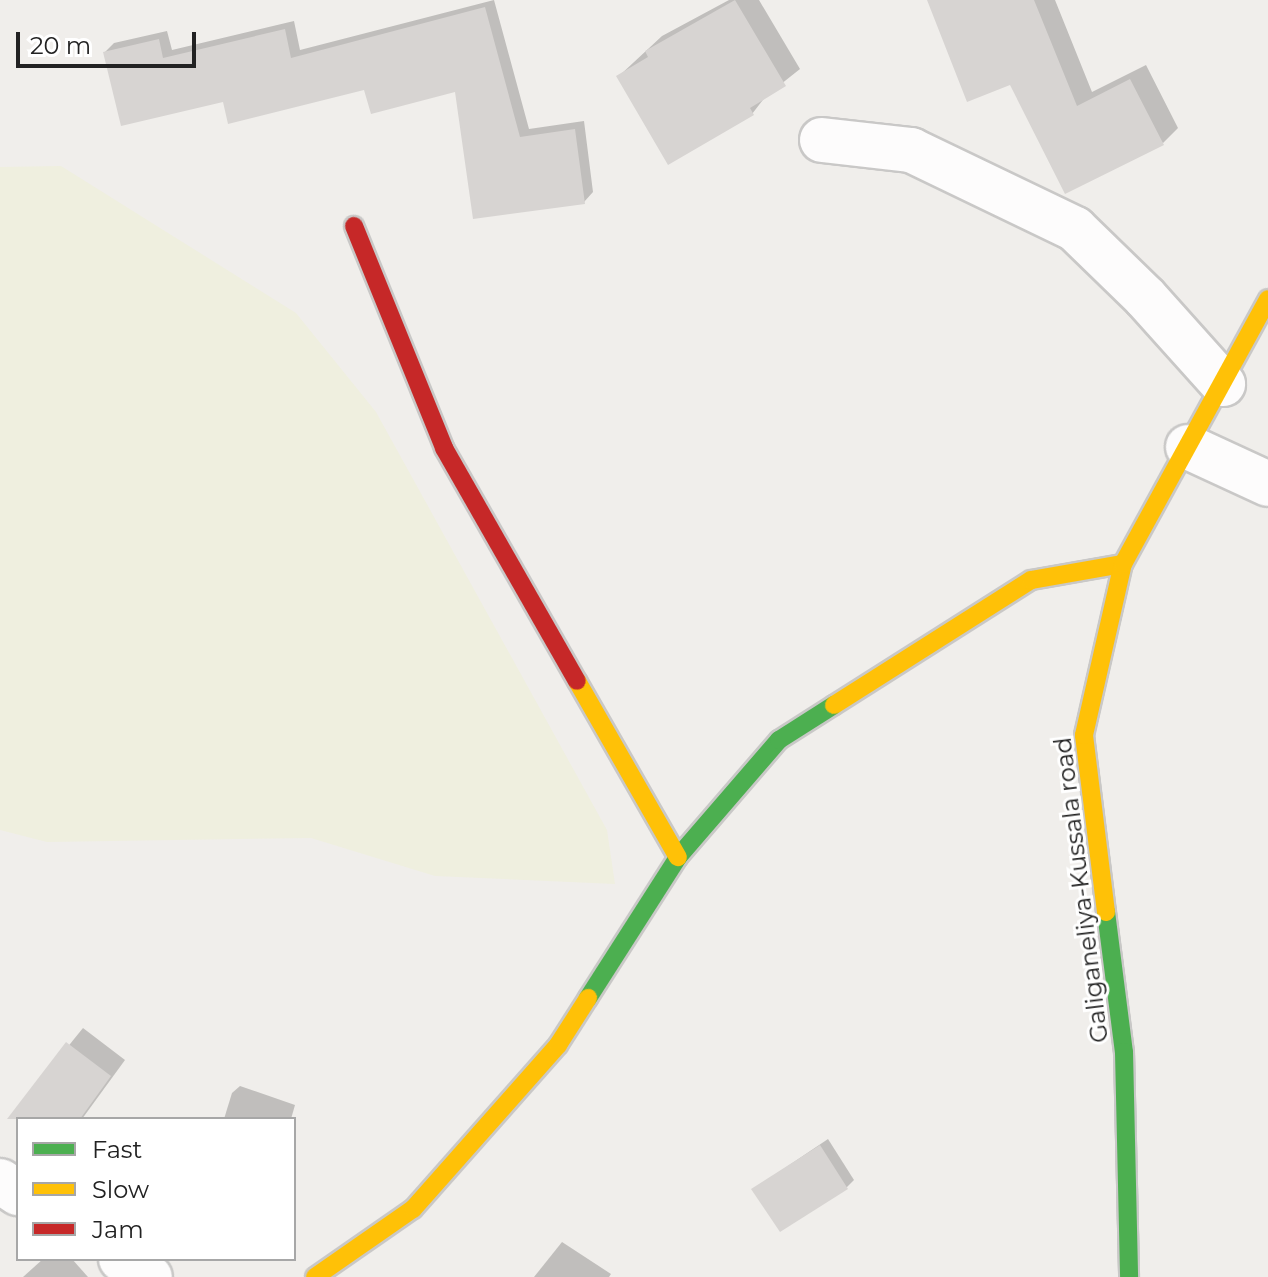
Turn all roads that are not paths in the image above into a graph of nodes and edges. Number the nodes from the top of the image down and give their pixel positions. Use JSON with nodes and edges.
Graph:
{"nodes":[{"id":1,"x":822,"y":140,"type":"dead end"},
{"id":2,"x":354,"y":226,"type":"dead end"},
{"id":3,"x":1268,"y":299,"type":"edge"},
{"id":4,"x":1223,"y":384,"type":"junction"},
{"id":5,"x":1188,"y":447,"type":"junction"},
{"id":6,"x":1268,"y":484,"type":"edge"},
{"id":7,"x":1123,"y":564,"type":"junction"},
{"id":8,"x":678,"y":857,"type":"junction"},
{"id":9,"x":124,"y":1261,"type":"edge"},
{"id":10,"x":150,"y":1277,"type":"edge"},
{"id":11,"x":315,"y":1277,"type":"edge"},
{"id":12,"x":1129,"y":1277,"type":"edge"}],
"edges":[{"from":1,"to":4,"type":"street"},
{"from":2,"to":8,"type":"street"},
{"from":3,"to":4,"type":"street","name":"Galiganeliya-Kussala road"},
{"from":4,"to":5,"type":"street","name":"Galiganeliya-Kussala road"},
{"from":5,"to":6,"type":"street"},
{"from":5,"to":7,"type":"street","name":"Galiganeliya-Kussala road"},
{"from":7,"to":8,"type":"street"},
{"from":7,"to":12,"type":"street","name":"Galiganeliya-Kussala road"},
{"from":8,"to":11,"type":"street"},
{"from":9,"to":10,"type":"street"}]}
